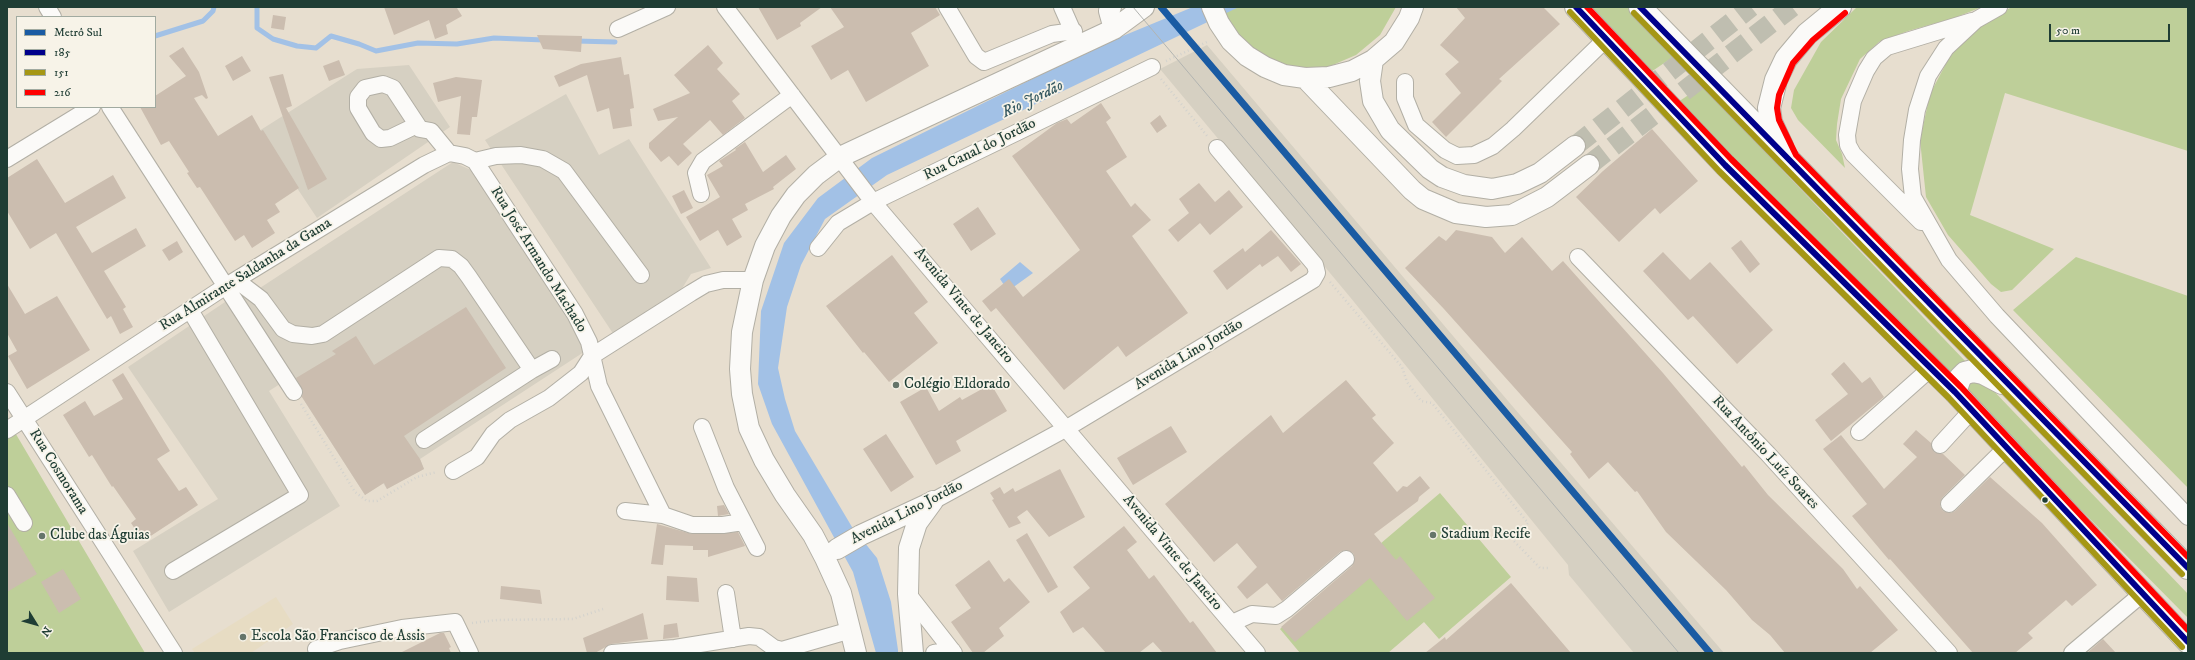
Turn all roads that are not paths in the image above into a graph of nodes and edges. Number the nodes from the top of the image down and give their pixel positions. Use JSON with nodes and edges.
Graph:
{"nodes":[{"id":1,"x":47,"y":7,"type":"edge"},
{"id":2,"x":667,"y":7,"type":"edge"},
{"id":3,"x":725,"y":7,"type":"edge"},
{"id":4,"x":947,"y":7,"type":"edge"},
{"id":5,"x":1062,"y":7,"type":"edge"},
{"id":6,"x":1111,"y":7,"type":"edge"},
{"id":7,"x":1144,"y":7,"type":"edge"},
{"id":8,"x":1413,"y":7,"type":"edge"},
{"id":9,"x":1576,"y":7,"type":"edge"},
{"id":10,"x":1640,"y":7,"type":"edge"},
{"id":11,"x":1840,"y":7,"type":"edge"},
{"id":12,"x":1999,"y":7,"type":"edge"},
{"id":13,"x":53,"y":16,"type":"edge"},
{"id":14,"x":1976,"y":20,"type":"junction"},
{"id":15,"x":1219,"y":21,"type":"edge"},
{"id":16,"x":1114,"y":28,"type":"junction"},
{"id":17,"x":618,"y":29,"type":"dead end"},
{"id":18,"x":1076,"y":38,"type":"junction"},
{"id":19,"x":1606,"y":39,"type":"junction"},
{"id":20,"x":1373,"y":60,"type":"junction"},
{"id":21,"x":1152,"y":68,"type":"road end"},
{"id":22,"x":1305,"y":78,"type":"junction"},
{"id":23,"x":1405,"y":82,"type":"dead end"},
{"id":24,"x":792,"y":95,"type":"junction"},
{"id":25,"x":90,"y":108,"type":"edge"},
{"id":26,"x":111,"y":108,"type":"edge"},
{"id":27,"x":417,"y":125,"type":"dead end"},
{"id":28,"x":1575,"y":146,"type":"tunnel mouth"},
{"id":29,"x":1217,"y":148,"type":"road end"},
{"id":30,"x":449,"y":153,"type":"junction"},
{"id":31,"x":7,"y":158,"type":"edge"},
{"id":32,"x":842,"y":159,"type":"junction"},
{"id":33,"x":1789,"y":160,"type":"junction"},
{"id":34,"x":474,"y":161,"type":"junction"},
{"id":35,"x":1589,"y":165,"type":"tunnel mouth"},
{"id":36,"x":701,"y":194,"type":"dead end"},
{"id":37,"x":871,"y":199,"type":"junction"},
{"id":38,"x":1932,"y":233,"type":"junction"},
{"id":39,"x":818,"y":248,"type":"dead end"},
{"id":40,"x":1578,"y":257,"type":"dead end"},
{"id":41,"x":640,"y":275,"type":"dead end"},
{"id":42,"x":753,"y":280,"type":"junction"},
{"id":43,"x":231,"y":283,"type":"junction"},
{"id":44,"x":190,"y":310,"type":"junction"},
{"id":45,"x":592,"y":356,"type":"junction"},
{"id":46,"x":552,"y":359,"type":"dead end"},
{"id":47,"x":1931,"y":368,"type":"junction"},
{"id":48,"x":532,"y":370,"type":"junction"},
{"id":49,"x":7,"y":392,"type":"edge"},
{"id":50,"x":294,"y":392,"type":"road end"},
{"id":51,"x":1955,"y":392,"type":"junction"},
{"id":52,"x":2016,"y":392,"type":"junction"},
{"id":53,"x":1972,"y":410,"type":"junction"},
{"id":54,"x":24,"y":418,"type":"junction"},
{"id":55,"x":702,"y":427,"type":"dead end"},
{"id":56,"x":1067,"y":428,"type":"junction"},
{"id":57,"x":7,"y":430,"type":"edge"},
{"id":58,"x":1859,"y":432,"type":"dead end"},
{"id":59,"x":424,"y":440,"type":"dead end"},
{"id":60,"x":1940,"y":445,"type":"dead end"},
{"id":61,"x":2006,"y":448,"type":"junction"},
{"id":62,"x":453,"y":471,"type":"road end"},
{"id":63,"x":7,"y":494,"type":"edge"},
{"id":64,"x":933,"y":501,"type":"junction"},
{"id":65,"x":1949,"y":504,"type":"dead end"},
{"id":66,"x":625,"y":511,"type":"dead end"},
{"id":67,"x":663,"y":515,"type":"junction"},
{"id":68,"x":2188,"y":517,"type":"edge"},
{"id":69,"x":743,"y":522,"type":"junction"},
{"id":70,"x":24,"y":523,"type":"dead end"},
{"id":71,"x":757,"y":548,"type":"dead end"},
{"id":72,"x":831,"y":553,"type":"junction"},
{"id":73,"x":1346,"y":559,"type":"dead end"},
{"id":74,"x":2188,"y":568,"type":"edge"},
{"id":75,"x":173,"y":571,"type":"dead end"},
{"id":76,"x":726,"y":593,"type":"dead end"},
{"id":77,"x":908,"y":594,"type":"junction"},
{"id":78,"x":2142,"y":594,"type":"junction"},
{"id":79,"x":1232,"y":623,"type":"junction"},
{"id":80,"x":851,"y":630,"type":"junction"},
{"id":81,"x":733,"y":639,"type":"junction"},
{"id":82,"x":2188,"y":642,"type":"edge"},
{"id":83,"x":316,"y":649,"type":"dead end"},
{"id":84,"x":953,"y":651,"type":"edge"},
{"id":85,"x":174,"y":653,"type":"edge"},
{"id":86,"x":470,"y":653,"type":"edge"},
{"id":87,"x":612,"y":653,"type":"edge"},
{"id":88,"x":856,"y":653,"type":"edge"},
{"id":89,"x":913,"y":653,"type":"edge"},
{"id":90,"x":934,"y":653,"type":"edge"},
{"id":91,"x":1257,"y":653,"type":"edge"},
{"id":92,"x":1949,"y":653,"type":"edge"},
{"id":93,"x":2072,"y":653,"type":"edge"}],
"edges":[{"from":1,"to":13,"type":"street"},
{"from":2,"to":17,"type":"street"},
{"from":3,"to":24,"type":"street","name":"Avenida Vinte de Janeiro"},
{"from":4,"to":18,"type":"street"},
{"from":5,"to":18,"type":"street"},
{"from":6,"to":16,"type":"main road"},
{"from":7,"to":16,"type":"main road"},
{"from":8,"to":20,"type":"main road"},
{"from":9,"to":19,"type":"highway"},
{"from":10,"to":33,"type":"highway"},
{"from":11,"to":33,"type":"highway"},
{"from":12,"to":14,"type":"street"},
{"from":14,"to":38,"type":"street"},
{"from":14,"to":38,"type":"street"},
{"from":15,"to":22,"type":"main road"},
{"from":16,"to":18,"type":"main road"},
{"from":18,"to":32,"type":"main road"},
{"from":19,"to":23,"type":"street"},
{"from":19,"to":47,"type":"highway"},
{"from":20,"to":22,"type":"main road"},
{"from":20,"to":28,"type":"main road"},
{"from":21,"to":37,"type":"street","name":"Rua Canal do Jordão"},
{"from":22,"to":35,"type":"main road"},
{"from":24,"to":32,"type":"street","name":"Avenida Vinte de Janeiro"},
{"from":24,"to":36,"type":"street"},
{"from":25,"to":31,"type":"street"},
{"from":26,"to":43,"type":"street"},
{"from":27,"to":30,"type":"street"},
{"from":29,"to":56,"type":"street","name":"Avenida Lino Jordão"},
{"from":30,"to":34,"type":"street"},
{"from":30,"to":43,"type":"street","name":"Rua Almirante Saldanha da Gama"},
{"from":32,"to":37,"type":"street","name":"Avenida Vinte de Janeiro"},
{"from":32,"to":42,"type":"main road"},
{"from":33,"to":52,"type":"highway"},
{"from":34,"to":41,"type":"street"},
{"from":34,"to":45,"type":"street","name":"Rua José Armando Machado"},
{"from":37,"to":39,"type":"street","name":"Rua Canal do Jordão"},
{"from":37,"to":56,"type":"street","name":"Avenida Vinte de Janeiro"},
{"from":38,"to":68,"type":"street"},
{"from":40,"to":92,"type":"street","name":"Rua Antônio Luíz Soares"},
{"from":42,"to":45,"type":"street"},
{"from":42,"to":72,"type":"main road"},
{"from":43,"to":44,"type":"street","name":"Rua Almirante Saldanha da Gama"},
{"from":43,"to":48,"type":"street"},
{"from":43,"to":50,"type":"street"},
{"from":44,"to":54,"type":"street","name":"Rua Almirante Saldanha da Gama"},
{"from":44,"to":75,"type":"street"},
{"from":45,"to":62,"type":"street"},
{"from":45,"to":67,"type":"street","name":"Rua José Armando Machado"},
{"from":46,"to":48,"type":"street"},
{"from":47,"to":51,"type":"highway"},
{"from":47,"to":58,"type":"street"},
{"from":48,"to":59,"type":"street"},
{"from":49,"to":54,"type":"street","name":"Rua Cosmorama"},
{"from":51,"to":52,"type":"highway"},
{"from":51,"to":53,"type":"highway"},
{"from":52,"to":74,"type":"highway"},
{"from":53,"to":60,"type":"street"},
{"from":53,"to":61,"type":"highway"},
{"from":54,"to":57,"type":"street","name":"Rua Almirante Saldanha da Gama"},
{"from":54,"to":85,"type":"street","name":"Rua Cosmorama"},
{"from":55,"to":69,"type":"street"},
{"from":56,"to":64,"type":"street","name":"Avenida Lino Jordão"},
{"from":56,"to":79,"type":"street","name":"Avenida Vinte de Janeiro"},
{"from":61,"to":65,"type":"street"},
{"from":61,"to":78,"type":"highway"},
{"from":63,"to":70,"type":"street"},
{"from":64,"to":72,"type":"main road","name":"Avenida Lino Jordão"},
{"from":64,"to":77,"type":"main road"},
{"from":66,"to":67,"type":"street"},
{"from":67,"to":69,"type":"street"},
{"from":69,"to":71,"type":"street"},
{"from":72,"to":80,"type":"main road"},
{"from":73,"to":79,"type":"street"},
{"from":76,"to":81,"type":"street"},
{"from":77,"to":84,"type":"street"},
{"from":77,"to":89,"type":"main road"},
{"from":78,"to":82,"type":"highway"},
{"from":78,"to":93,"type":"street"},
{"from":79,"to":91,"type":"street","name":"Avenida Vinte de Janeiro"},
{"from":80,"to":81,"type":"street"},
{"from":80,"to":88,"type":"main road"},
{"from":81,"to":87,"type":"street"},
{"from":83,"to":86,"type":"street"},
{"from":84,"to":90,"type":"street"}]}
